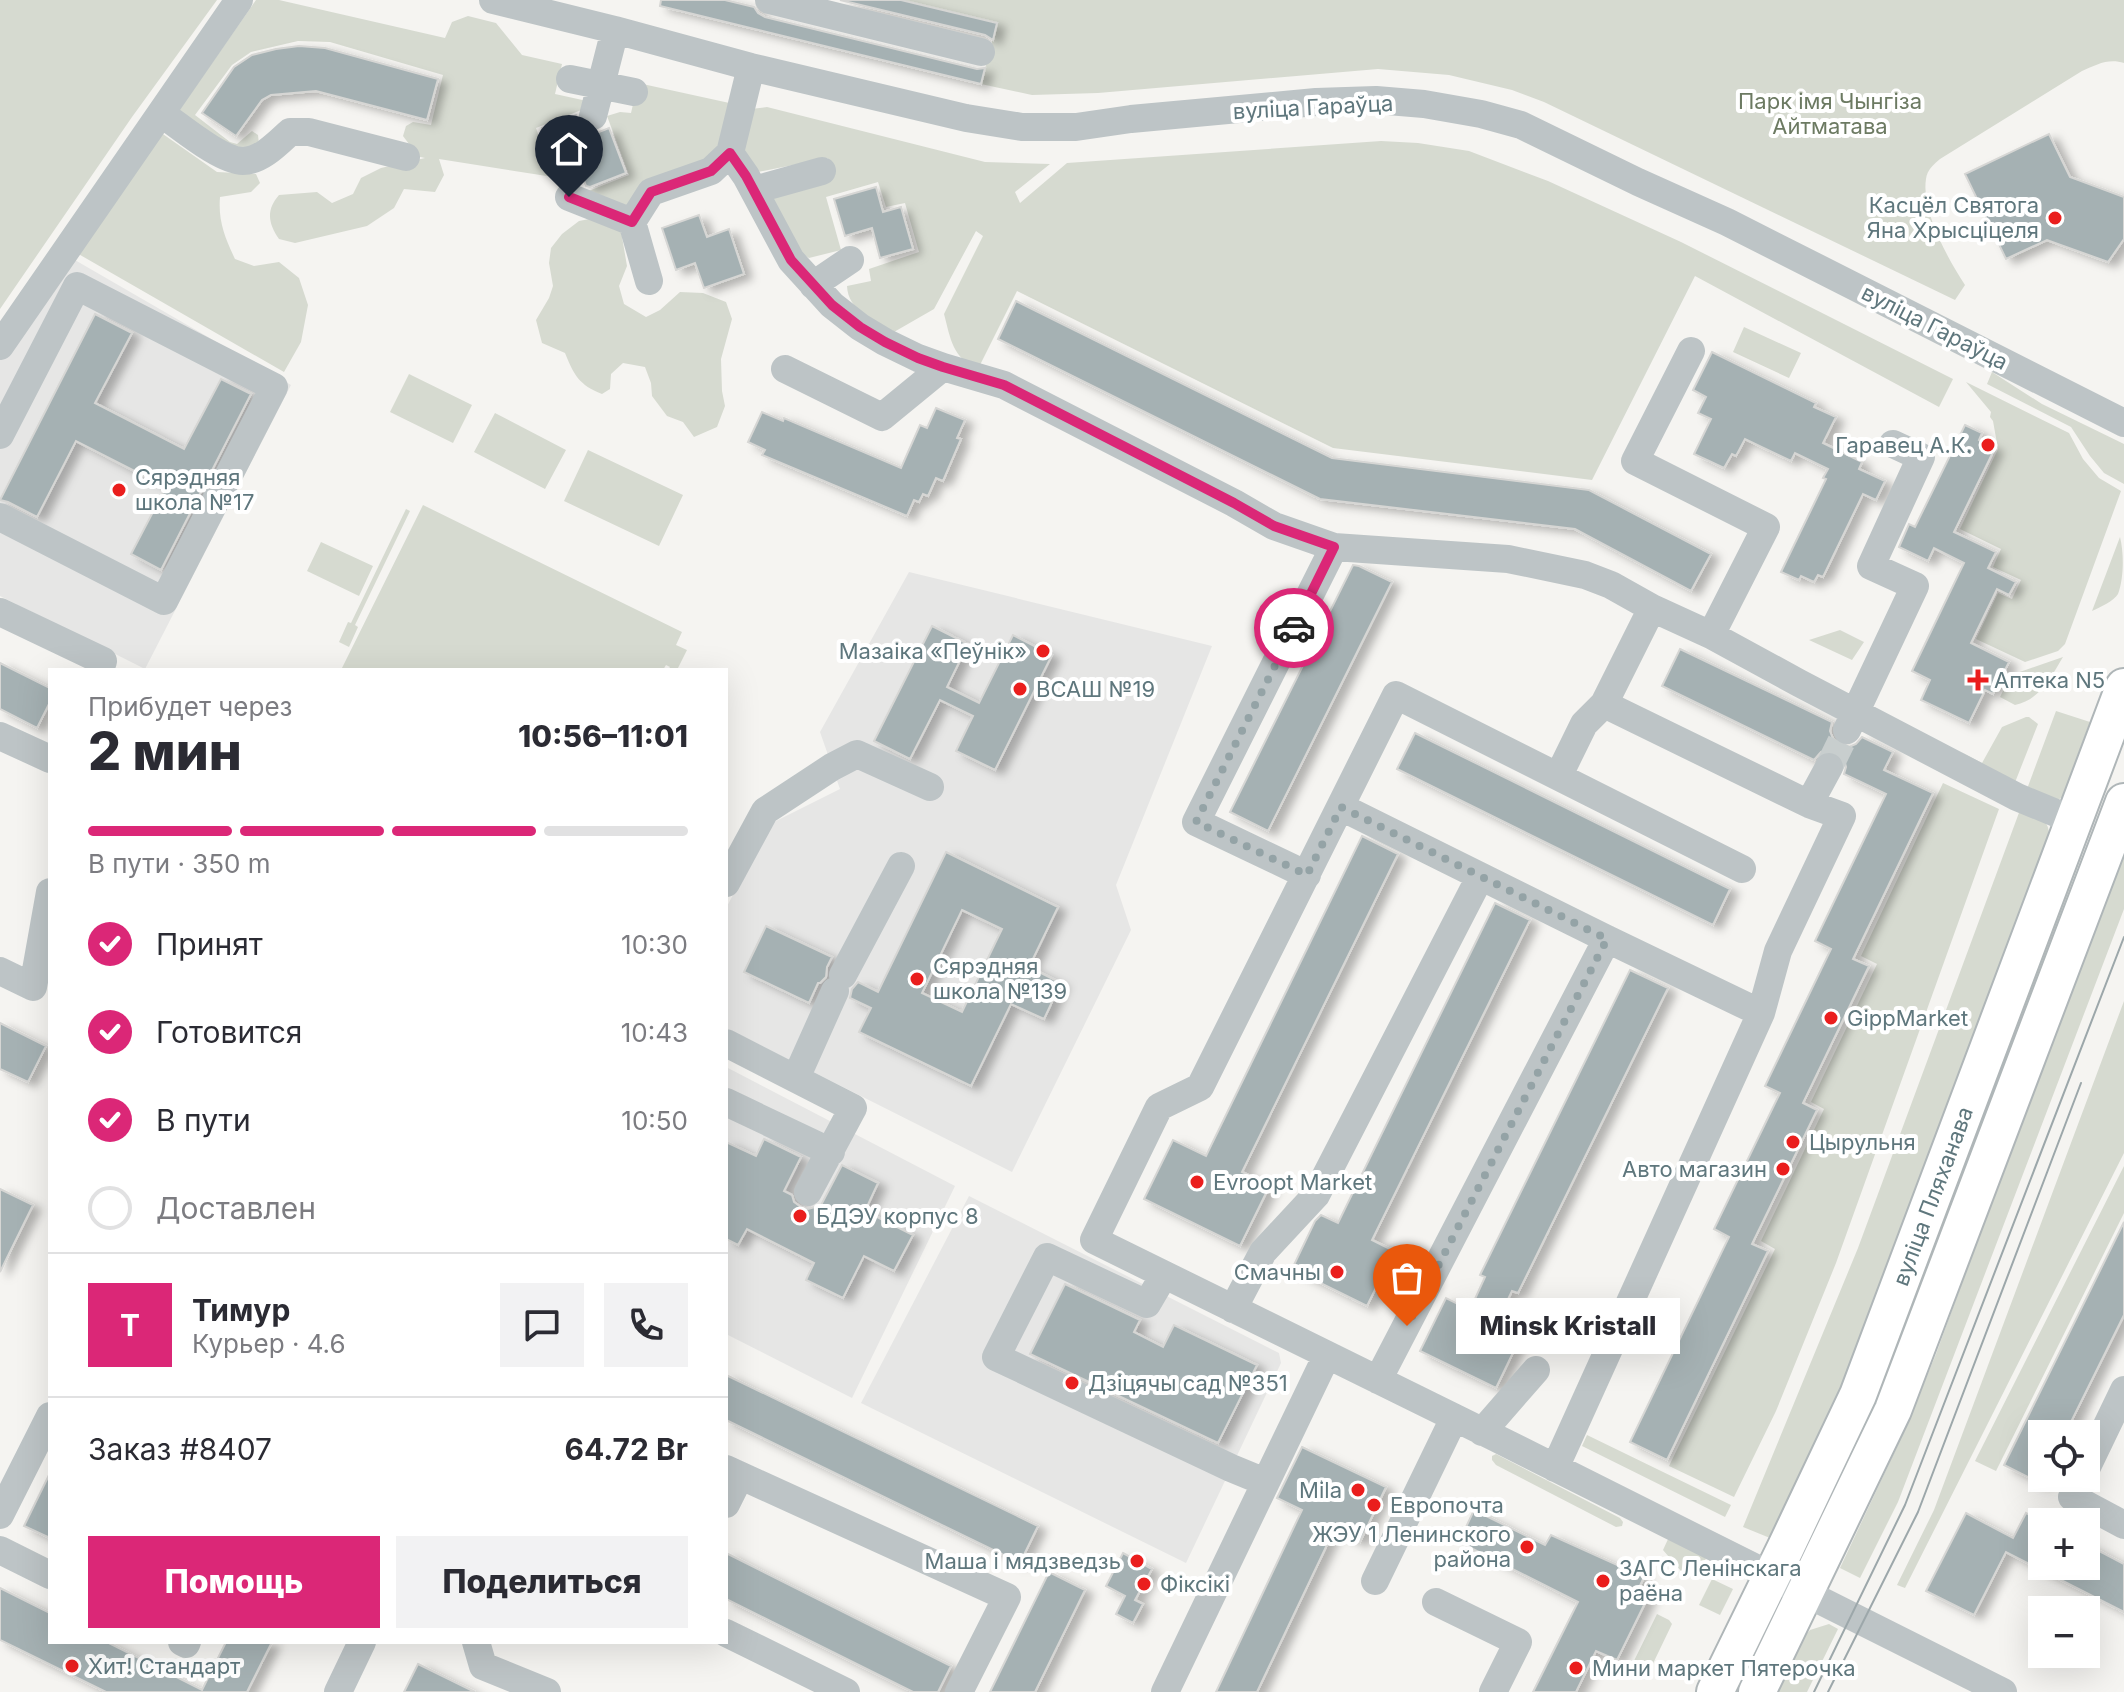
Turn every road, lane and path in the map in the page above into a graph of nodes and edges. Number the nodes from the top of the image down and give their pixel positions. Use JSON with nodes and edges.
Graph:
{"nodes":[{"id":1,"x":239,"y":0,"type":"edge"},
{"id":2,"x":493,"y":0,"type":"edge"},
{"id":3,"x":769,"y":0,"type":"edge"},
{"id":4,"x":615,"y":30,"type":"junction"},
{"id":5,"x":981,"y":52,"type":"dead end"},
{"id":6,"x":751,"y":67,"type":"junction"},
{"id":7,"x":570,"y":79,"type":"dead end"},
{"id":8,"x":601,"y":85,"type":"junction"},
{"id":9,"x":634,"y":92,"type":"dead end"},
{"id":10,"x":162,"y":114,"type":"junction"},
{"id":11,"x":593,"y":116,"type":"dead end"},
{"id":12,"x":730,"y":153,"type":"junction"},
{"id":13,"x":406,"y":157,"type":"dead end"},
{"id":14,"x":822,"y":171,"type":"dead end"},
{"id":15,"x":754,"y":190,"type":"junction"},
{"id":16,"x":569,"y":197,"type":"dead end"},
{"id":17,"x":632,"y":222,"type":"junction"},
{"id":18,"x":850,"y":260,"type":"dead end"},
{"id":19,"x":649,"y":281,"type":"dead end"},
{"id":20,"x":813,"y":285,"type":"junction"},
{"id":21,"x":0,"y":346,"type":"edge"},
{"id":22,"x":1691,"y":351,"type":"dead end"},
{"id":23,"x":943,"y":367,"type":"junction"},
{"id":24,"x":785,"y":369,"type":"dead end"},
{"id":25,"x":11,"y":385,"type":"edge"},
{"id":26,"x":2124,"y":423,"type":"edge"},
{"id":27,"x":0,"y":435,"type":"edge"},
{"id":28,"x":1893,"y":444,"type":"dead end"},
{"id":29,"x":0,"y":517,"type":"edge"},
{"id":30,"x":1334,"y":547,"type":"junction"},
{"id":31,"x":1652,"y":608,"type":"junction"},
{"id":32,"x":0,"y":612,"type":"edge"},
{"id":33,"x":1711,"y":635,"type":"junction"},
{"id":34,"x":101,"y":668,"type":"edge"},
{"id":35,"x":2124,"y":687,"type":"edge"},
{"id":36,"x":1604,"y":704,"type":"junction"},
{"id":37,"x":1852,"y":721,"type":"junction"},
{"id":38,"x":0,"y":736,"type":"edge"},
{"id":39,"x":48,"y":758,"type":"edge"},
{"id":40,"x":1829,"y":767,"type":"tunnel mouth"},
{"id":41,"x":1559,"y":775,"type":"junction"},
{"id":42,"x":930,"y":787,"type":"dead end"},
{"id":43,"x":1809,"y":804,"type":"junction"},
{"id":44,"x":1341,"y":807,"type":"junction"},
{"id":45,"x":2075,"y":821,"type":"junction"},
{"id":46,"x":2120,"y":825,"type":"edge"},
{"id":47,"x":901,"y":866,"type":"dead end"},
{"id":48,"x":1742,"y":869,"type":"dead end"},
{"id":49,"x":1307,"y":875,"type":"junction"},
{"id":50,"x":1480,"y":877,"type":"junction"},
{"id":51,"x":728,"y":879,"type":"edge"},
{"id":52,"x":48,"y":903,"type":"edge"},
{"id":53,"x":1607,"y":939,"type":"junction"},
{"id":54,"x":0,"y":971,"type":"edge"},
{"id":55,"x":1761,"y":1013,"type":"junction"},
{"id":56,"x":728,"y":1044,"type":"edge"},
{"id":57,"x":796,"y":1078,"type":"junction"},
{"id":58,"x":728,"y":1103,"type":"edge"},
{"id":59,"x":831,"y":1152,"type":"junction"},
{"id":60,"x":808,"y":1192,"type":"dead end"},
{"id":61,"x":1164,"y":1275,"type":"junction"},
{"id":62,"x":1233,"y":1309,"type":"junction"},
{"id":63,"x":1327,"y":1355,"type":"junction"},
{"id":64,"x":1536,"y":1370,"type":"dead end"},
{"id":65,"x":1378,"y":1380,"type":"junction"},
{"id":66,"x":2124,"y":1390,"type":"edge"},
{"id":67,"x":1454,"y":1418,"type":"junction"},
{"id":68,"x":48,"y":1420,"type":"edge"},
{"id":69,"x":1482,"y":1432,"type":"junction"},
{"id":70,"x":2100,"y":1440,"type":"edge"},
{"id":71,"x":1555,"y":1468,"type":"junction"},
{"id":72,"x":733,"y":1472,"type":"edge"},
{"id":73,"x":1265,"y":1482,"type":"junction"},
{"id":74,"x":2075,"y":1492,"type":"edge"},
{"id":75,"x":728,"y":1495,"type":"edge"},
{"id":76,"x":0,"y":1515,"type":"edge"},
{"id":77,"x":2124,"y":1525,"type":"edge"},
{"id":78,"x":0,"y":1550,"type":"edge"},
{"id":79,"x":48,"y":1574,"type":"edge"},
{"id":80,"x":1772,"y":1576,"type":"junction"},
{"id":81,"x":1375,"y":1581,"type":"dead end"},
{"id":82,"x":1805,"y":1593,"type":"junction"},
{"id":83,"x":1436,"y":1602,"type":"dead end"},
{"id":84,"x":728,"y":1634,"type":"edge"},
{"id":85,"x":361,"y":1644,"type":"edge"},
{"id":86,"x":477,"y":1644,"type":"edge"},
{"id":87,"x":338,"y":1692,"type":"edge"},
{"id":88,"x":547,"y":1692,"type":"edge"},
{"id":89,"x":846,"y":1692,"type":"edge"},
{"id":90,"x":959,"y":1692,"type":"edge"},
{"id":91,"x":1165,"y":1692,"type":"edge"},
{"id":92,"x":1493,"y":1692,"type":"edge"},
{"id":93,"x":1715,"y":1692,"type":"edge"},
{"id":94,"x":1757,"y":1692,"type":"edge"},
{"id":95,"x":2003,"y":1692,"type":"edge"}],
"edges":[{"from":1,"to":10,"type":"street"},
{"from":2,"to":4,"type":"street","name":"вуліца Гараўца"},
{"from":3,"to":5,"type":"street"},
{"from":4,"to":6,"type":"street","name":"вуліца Гараўца"},
{"from":4,"to":8,"type":"street"},
{"from":6,"to":12,"type":"street"},
{"from":6,"to":26,"type":"street","name":"вуліца Гараўца"},
{"from":7,"to":8,"type":"street"},
{"from":8,"to":9,"type":"street"},
{"from":8,"to":11,"type":"street"},
{"from":10,"to":13,"type":"street"},
{"from":10,"to":21,"type":"street"},
{"from":12,"to":15,"type":"street"},
{"from":12,"to":17,"type":"street"},
{"from":14,"to":15,"type":"street"},
{"from":15,"to":20,"type":"street"},
{"from":16,"to":17,"type":"street"},
{"from":17,"to":19,"type":"street"},
{"from":18,"to":20,"type":"street"},
{"from":20,"to":23,"type":"street"},
{"from":22,"to":33,"type":"street"},
{"from":23,"to":24,"type":"street"},
{"from":23,"to":30,"type":"street"},
{"from":25,"to":27,"type":"street"},
{"from":25,"to":29,"type":"street"},
{"from":28,"to":37,"type":"street"},
{"from":30,"to":31,"type":"street"},
{"from":30,"to":49,"type":"street"},
{"from":31,"to":33,"type":"street"},
{"from":31,"to":36,"type":"street"},
{"from":32,"to":34,"type":"street"},
{"from":33,"to":37,"type":"street"},
{"from":35,"to":45,"type":"main road","name":"вуліца Пляханава"},
{"from":36,"to":41,"type":"street"},
{"from":36,"to":43,"type":"street"},
{"from":37,"to":45,"type":"street"},
{"from":38,"to":39,"type":"street"},
{"from":40,"to":43,"type":"street"},
{"from":41,"to":44,"type":"street"},
{"from":41,"to":48,"type":"street"},
{"from":42,"to":51,"type":"street"},
{"from":43,"to":55,"type":"street"},
{"from":44,"to":49,"type":"street"},
{"from":44,"to":50,"type":"street"},
{"from":45,"to":46,"type":"main road"},
{"from":45,"to":80,"type":"main road","name":"вуліца Пляханава"},
{"from":46,"to":82,"type":"main road","name":"вуліца Пляханава"},
{"from":47,"to":57,"type":"street"},
{"from":49,"to":61,"type":"street"},
{"from":50,"to":53,"type":"street"},
{"from":50,"to":62,"type":"street"},
{"from":52,"to":54,"type":"street"},
{"from":53,"to":55,"type":"street"},
{"from":53,"to":65,"type":"street"},
{"from":55,"to":71,"type":"street"},
{"from":56,"to":57,"type":"street"},
{"from":57,"to":59,"type":"street"},
{"from":58,"to":59,"type":"street"},
{"from":59,"to":60,"type":"street"},
{"from":61,"to":62,"type":"street"},
{"from":61,"to":73,"type":"street"},
{"from":62,"to":63,"type":"street"},
{"from":63,"to":65,"type":"street"},
{"from":63,"to":73,"type":"street"},
{"from":64,"to":69,"type":"street"},
{"from":65,"to":67,"type":"street"},
{"from":66,"to":70,"type":"street"},
{"from":67,"to":69,"type":"street"},
{"from":67,"to":81,"type":"street"},
{"from":68,"to":76,"type":"street"},
{"from":69,"to":71,"type":"street"},
{"from":71,"to":80,"type":"street"},
{"from":72,"to":75,"type":"street"},
{"from":72,"to":90,"type":"street"},
{"from":73,"to":91,"type":"street"},
{"from":74,"to":77,"type":"street"},
{"from":78,"to":79,"type":"street"},
{"from":80,"to":82,"type":"street"},
{"from":80,"to":93,"type":"main road","name":"вуліца Пляханава"},
{"from":82,"to":94,"type":"main road","name":"вуліца Пляханава"},
{"from":82,"to":95,"type":"street"},
{"from":83,"to":92,"type":"street"},
{"from":84,"to":89,"type":"street"},
{"from":85,"to":87,"type":"street"},
{"from":86,"to":88,"type":"street"}]}
